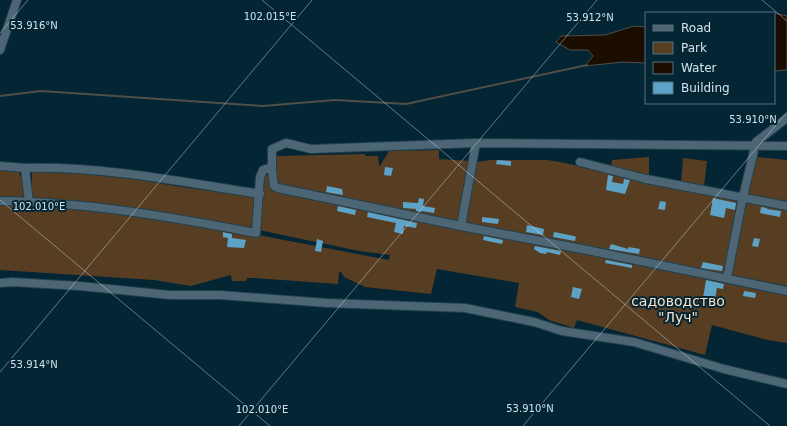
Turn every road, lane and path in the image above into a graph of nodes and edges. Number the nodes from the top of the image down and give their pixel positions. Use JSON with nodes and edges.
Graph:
{"nodes":[{"id":1,"x":17,"y":0,"type":"edge"},
{"id":2,"x":0,"y":50,"type":"edge"},
{"id":3,"x":787,"y":118,"type":"edge"},
{"id":4,"x":476,"y":143,"type":"junction"},
{"id":5,"x":755,"y":146,"type":"junction"},
{"id":6,"x":787,"y":146,"type":"edge"},
{"id":7,"x":580,"y":162,"type":"dead end"},
{"id":8,"x":0,"y":166,"type":"edge"},
{"id":9,"x":25,"y":168,"type":"junction"},
{"id":10,"x":272,"y":170,"type":"junction"},
{"id":11,"x":260,"y":194,"type":"junction"},
{"id":12,"x":743,"y":197,"type":"junction"},
{"id":13,"x":0,"y":201,"type":"edge"},
{"id":14,"x":29,"y":202,"type":"junction"},
{"id":15,"x":787,"y":206,"type":"edge"},
{"id":16,"x":461,"y":226,"type":"junction"},
{"id":17,"x":727,"y":278,"type":"junction"},
{"id":18,"x":0,"y":282,"type":"edge"},
{"id":19,"x":787,"y":291,"type":"edge"},
{"id":20,"x":787,"y":384,"type":"edge"}],
"edges":[{"from":1,"to":2,"type":"lane"},
{"from":3,"to":5,"type":"lane"},
{"from":4,"to":5,"type":"lane"},
{"from":4,"to":10,"type":"lane"},
{"from":4,"to":16,"type":"lane"},
{"from":5,"to":6,"type":"lane"},
{"from":5,"to":12,"type":"lane"},
{"from":7,"to":12,"type":"lane"},
{"from":8,"to":9,"type":"lane"},
{"from":9,"to":11,"type":"lane"},
{"from":9,"to":14,"type":"lane"},
{"from":10,"to":11,"type":"lane"},
{"from":10,"to":16,"type":"lane"},
{"from":11,"to":14,"type":"lane"},
{"from":12,"to":15,"type":"lane"},
{"from":12,"to":17,"type":"lane"},
{"from":13,"to":14,"type":"lane"},
{"from":16,"to":17,"type":"lane"},
{"from":17,"to":19,"type":"lane"},
{"from":18,"to":20,"type":"lane"}]}
